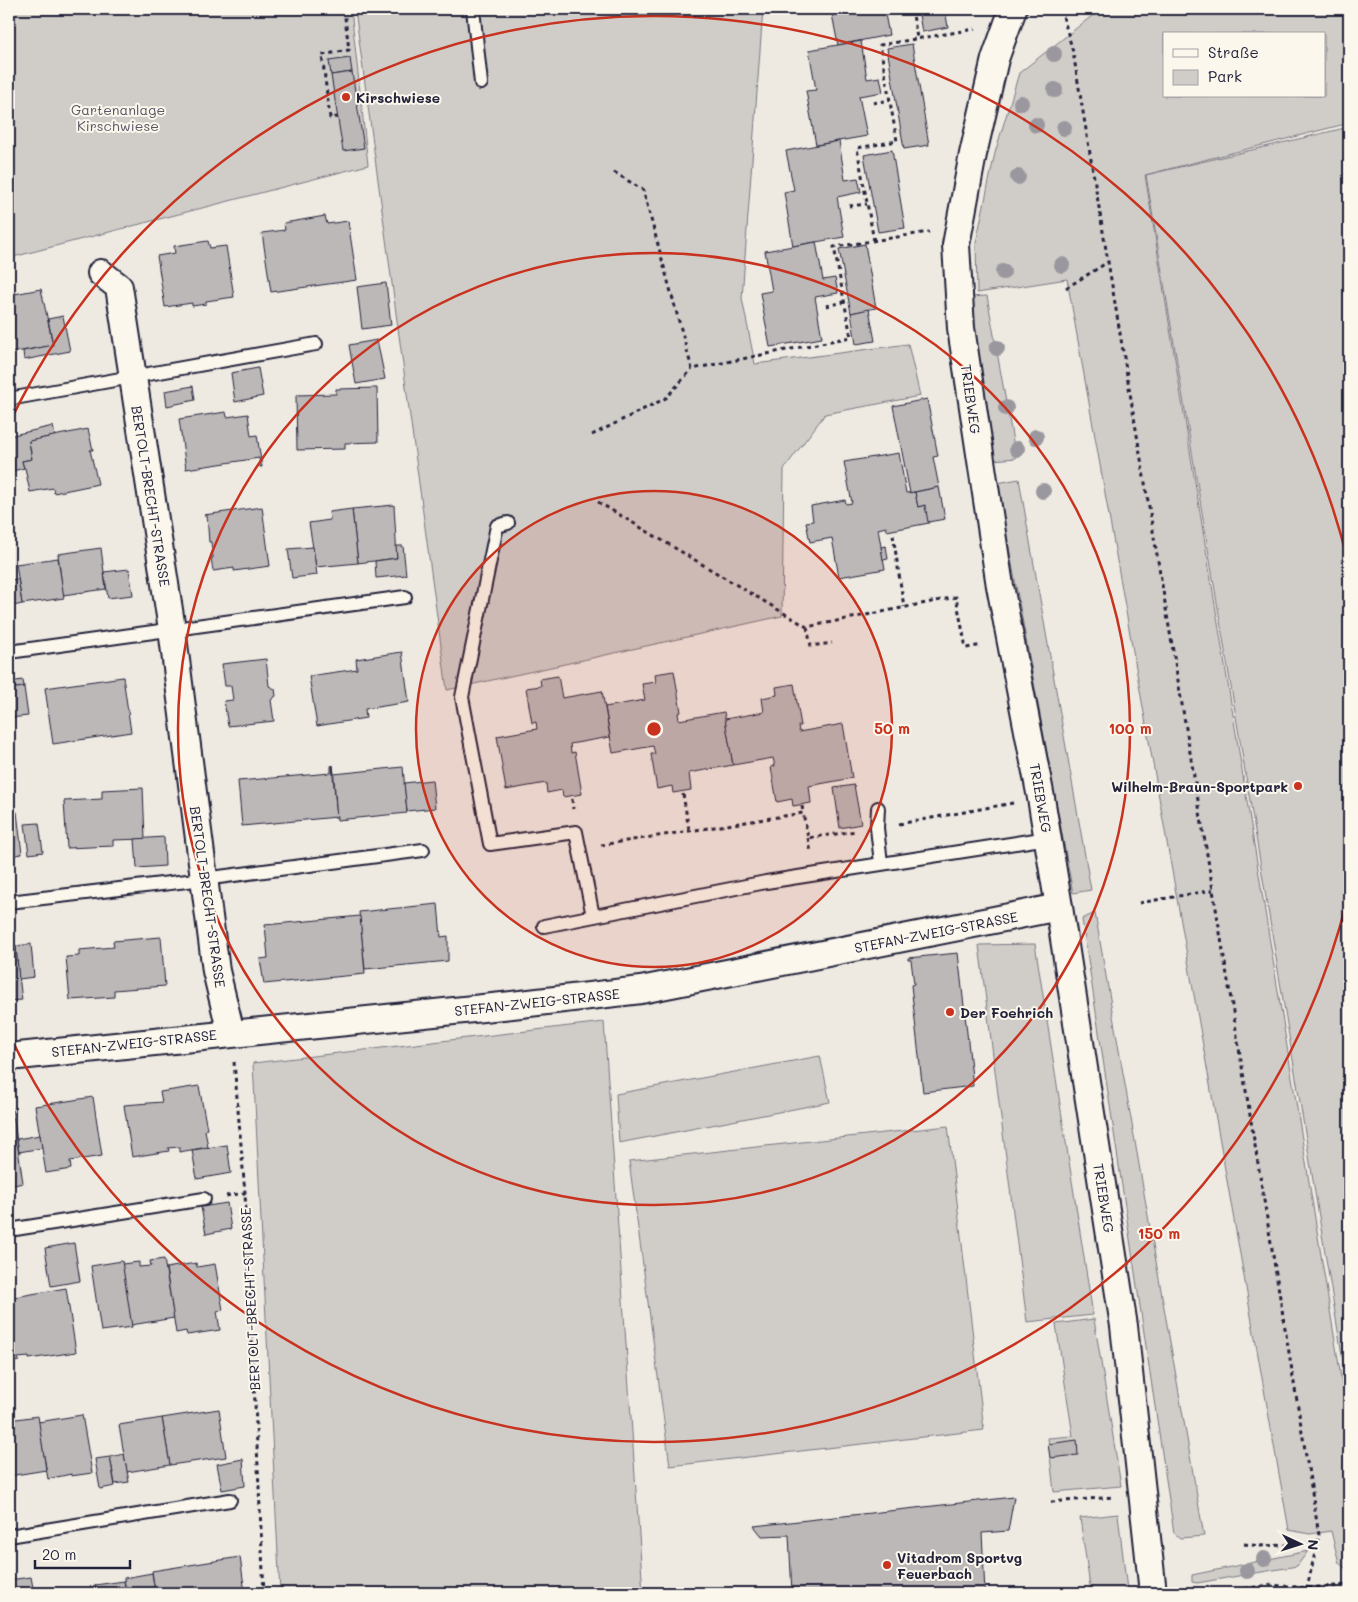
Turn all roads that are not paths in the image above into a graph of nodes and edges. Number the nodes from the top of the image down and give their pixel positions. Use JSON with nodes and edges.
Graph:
{"nodes":[{"id":1,"x":473,"y":9,"type":"edge"},
{"id":2,"x":1014,"y":9,"type":"edge"},
{"id":3,"x":481,"y":83,"type":"dead end"},
{"id":4,"x":101,"y":273,"type":"dead end"},
{"id":5,"x":316,"y":344,"type":"dead end"},
{"id":6,"x":133,"y":376,"type":"junction"},
{"id":7,"x":9,"y":399,"type":"edge"},
{"id":8,"x":508,"y":523,"type":"dead end"},
{"id":9,"x":406,"y":597,"type":"dead end"},
{"id":10,"x":172,"y":629,"type":"junction"},
{"id":11,"x":9,"y":652,"type":"edge"},
{"id":12,"x":878,"y":808,"type":"dead end"},
{"id":13,"x":1048,"y":838,"type":"junction"},
{"id":14,"x":423,"y":850,"type":"dead end"},
{"id":15,"x":881,"y":863,"type":"junction"},
{"id":16,"x":204,"y":879,"type":"junction"},
{"id":17,"x":9,"y":902,"type":"edge"},
{"id":18,"x":1060,"y":907,"type":"junction"},
{"id":19,"x":593,"y":916,"type":"junction"},
{"id":20,"x":544,"y":926,"type":"dead end"},
{"id":21,"x":231,"y":1033,"type":"junction"},
{"id":22,"x":9,"y":1057,"type":"edge"},
{"id":23,"x":204,"y":1199,"type":"dead end"},
{"id":24,"x":9,"y":1230,"type":"edge"},
{"id":25,"x":230,"y":1500,"type":"dead end"},
{"id":26,"x":9,"y":1536,"type":"edge"},
{"id":27,"x":1153,"y":1593,"type":"edge"}],
"edges":[{"from":1,"to":3,"type":"lane"},
{"from":2,"to":13,"type":"street","name":"TRIEBWEG"},
{"from":4,"to":6,"type":"street","name":"BERTOLT-BRECHT-STRASSE"},
{"from":5,"to":6,"type":"lane"},
{"from":6,"to":7,"type":"lane"},
{"from":6,"to":10,"type":"street","name":"BERTOLT-BRECHT-STRASSE"},
{"from":8,"to":19,"type":"lane"},
{"from":9,"to":10,"type":"lane"},
{"from":10,"to":11,"type":"lane"},
{"from":10,"to":16,"type":"street","name":"BERTOLT-BRECHT-STRASSE"},
{"from":12,"to":15,"type":"lane"},
{"from":13,"to":15,"type":"lane"},
{"from":13,"to":18,"type":"street","name":"TRIEBWEG"},
{"from":14,"to":16,"type":"lane"},
{"from":15,"to":19,"type":"lane"},
{"from":16,"to":17,"type":"lane"},
{"from":16,"to":21,"type":"street","name":"BERTOLT-BRECHT-STRASSE"},
{"from":18,"to":21,"type":"street","name":"STEFAN-ZWEIG-STRASSE"},
{"from":18,"to":27,"type":"street","name":"TRIEBWEG"},
{"from":19,"to":20,"type":"lane"},
{"from":21,"to":22,"type":"street","name":"STEFAN-ZWEIG-STRASSE"},
{"from":23,"to":24,"type":"lane"},
{"from":25,"to":26,"type":"lane"}]}
